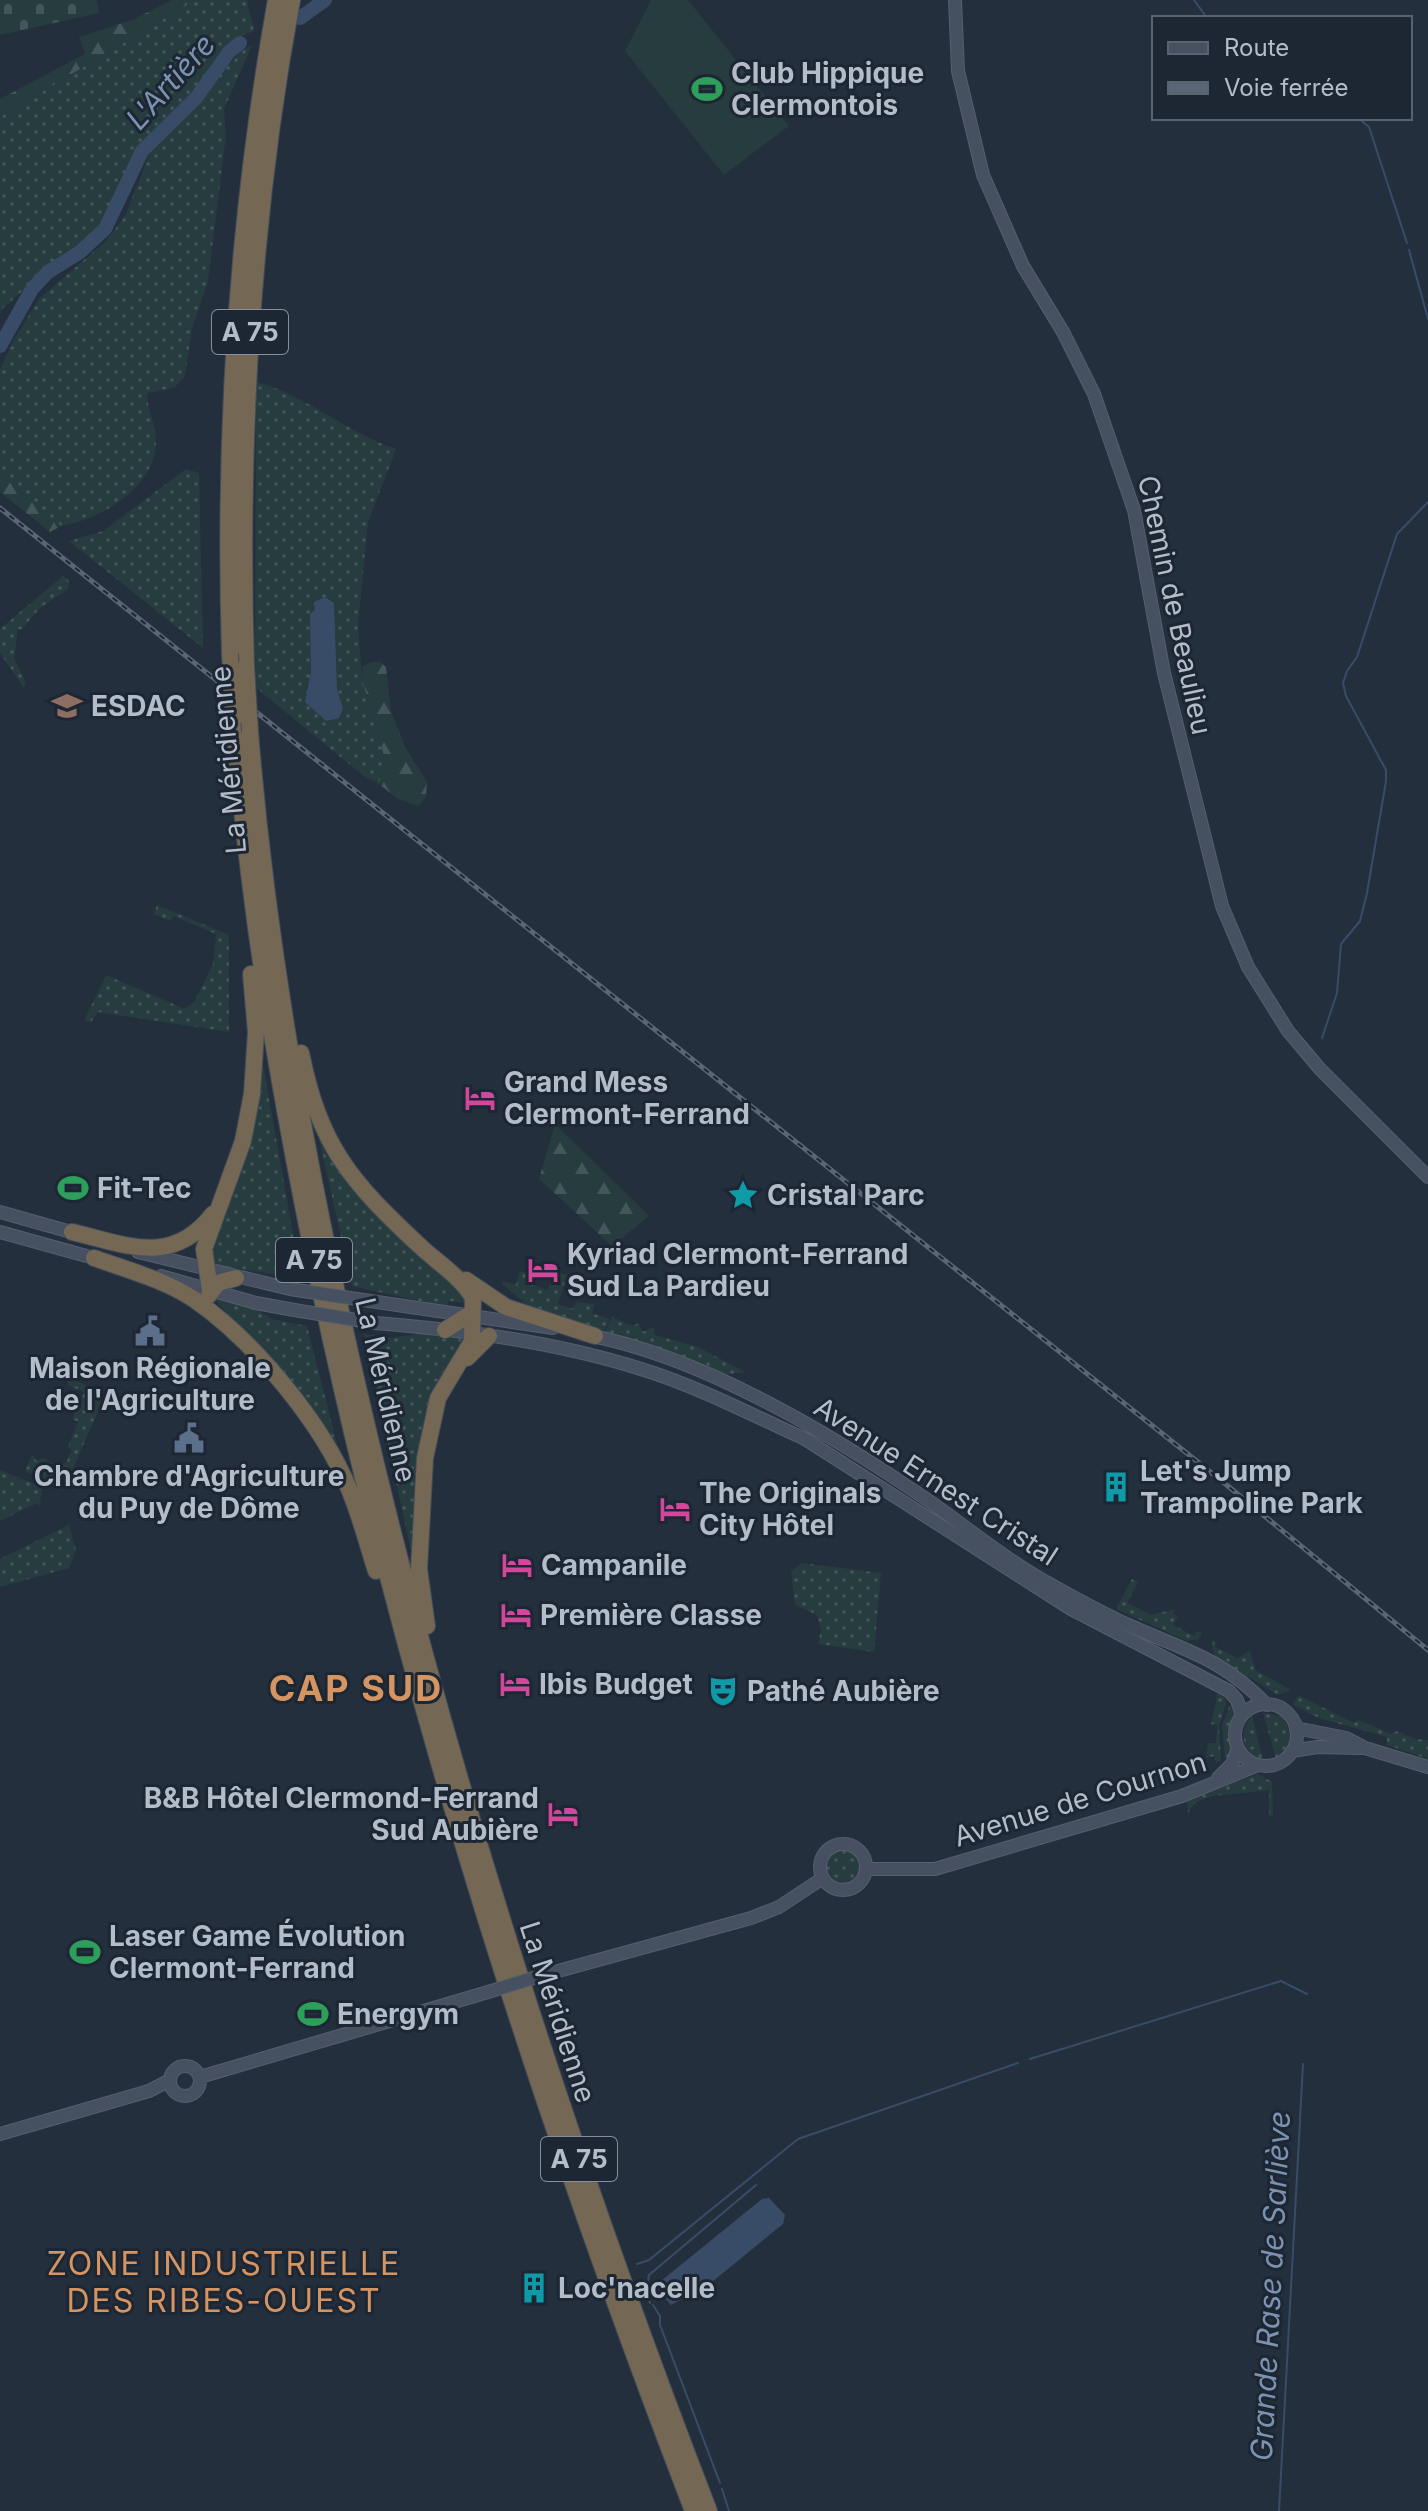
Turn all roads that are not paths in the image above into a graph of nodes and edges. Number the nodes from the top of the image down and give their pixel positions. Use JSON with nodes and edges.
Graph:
{"nodes":[{"id":1,"x":276,"y":0,"type":"edge"},
{"id":2,"x":292,"y":0,"type":"edge"},
{"id":3,"x":955,"y":0,"type":"edge"},
{"id":4,"x":250,"y":893,"type":"junction"},
{"id":5,"x":275,"y":962,"type":"junction"},
{"id":6,"x":1428,"y":1177,"type":"edge"},
{"id":7,"x":225,"y":1197,"type":"junction"},
{"id":8,"x":0,"y":1212,"type":"edge"},
{"id":9,"x":404,"y":1231,"type":"junction"},
{"id":10,"x":0,"y":1232,"type":"edge"},
{"id":11,"x":72,"y":1232,"type":"junction"},
{"id":12,"x":94,"y":1258,"type":"junction"},
{"id":13,"x":206,"y":1271,"type":"junction"},
{"id":14,"x":236,"y":1278,"type":"junction"},
{"id":15,"x":210,"y":1290,"type":"junction"},
{"id":16,"x":470,"y":1314,"type":"junction"},
{"id":17,"x":445,"y":1330,"type":"junction"},
{"id":18,"x":236,"y":1334,"type":"junction"},
{"id":19,"x":481,"y":1334,"type":"junction"},
{"id":20,"x":595,"y":1336,"type":"junction"},
{"id":21,"x":400,"y":1623,"type":"junction"},
{"id":22,"x":428,"y":1668,"type":"junction"},
{"id":23,"x":1267,"y":1705,"type":"junction"},
{"id":24,"x":1242,"y":1715,"type":"junction"},
{"id":25,"x":1296,"y":1728,"type":"junction"},
{"id":26,"x":1238,"y":1748,"type":"junction"},
{"id":27,"x":1365,"y":1748,"type":"junction"},
{"id":28,"x":1292,"y":1751,"type":"junction"},
{"id":29,"x":1263,"y":1765,"type":"junction"},
{"id":30,"x":1428,"y":1767,"type":"edge"},
{"id":31,"x":866,"y":1869,"type":"junction"},
{"id":32,"x":914,"y":1869,"type":"junction"},
{"id":33,"x":823,"y":1878,"type":"junction"},
{"id":34,"x":200,"y":2077,"type":"junction"},
{"id":35,"x":171,"y":2084,"type":"junction"},
{"id":36,"x":0,"y":2136,"type":"edge"},
{"id":37,"x":693,"y":2511,"type":"edge"},
{"id":38,"x":709,"y":2511,"type":"edge"}],
"edges":[{"from":1,"to":4,"type":"highway","name":"La Méridienne","number":"A 75","bridge":true},
{"from":2,"to":5,"type":"highway","name":"La Méridienne","number":"A 75","bridge":true},
{"from":3,"to":6,"type":"main road","name":"Chemin de Beaulieu"},
{"from":4,"to":7,"type":"highway"},
{"from":4,"to":21,"type":"highway","name":"La Méridienne","number":"A 75"},
{"from":5,"to":9,"type":"highway"},
{"from":5,"to":22,"type":"highway","name":"La Méridienne","number":"A 75"},
{"from":7,"to":11,"type":"highway"},
{"from":7,"to":13,"type":"highway"},
{"from":8,"to":11,"type":"main road","name":"Avenue Ernest Cristal"},
{"from":9,"to":16,"type":"highway"},
{"from":9,"to":20,"type":"highway"},
{"from":10,"to":12,"type":"main road","name":"Avenue Ernest Cristal"},
{"from":11,"to":13,"type":"main road","name":"Avenue Ernest Cristal"},
{"from":12,"to":15,"type":"main road","name":"Avenue Ernest Cristal"},
{"from":12,"to":18,"type":"highway"},
{"from":13,"to":14,"type":"main road","name":"Avenue Ernest Cristal"},
{"from":13,"to":15,"type":"highway"},
{"from":14,"to":15,"type":"highway"},
{"from":14,"to":16,"type":"main road","name":"Avenue Ernest Cristal","bridge":true},
{"from":15,"to":17,"type":"main road","name":"Avenue Ernest Cristal","bridge":true},
{"from":15,"to":18,"type":"highway"},
{"from":16,"to":17,"type":"highway"},
{"from":16,"to":19,"type":"highway"},
{"from":16,"to":20,"type":"main road","name":"Avenue Ernest Cristal"},
{"from":17,"to":19,"type":"main road","name":"Avenue Ernest Cristal"},
{"from":18,"to":21,"type":"highway"},
{"from":19,"to":22,"type":"highway"},
{"from":19,"to":24,"type":"main road","name":"Avenue Ernest Cristal"},
{"from":20,"to":23,"type":"main road","name":"Avenue Ernest Cristal"},
{"from":21,"to":37,"type":"highway","name":"La Méridienne","number":"A 75"},
{"from":22,"to":38,"type":"highway","name":"La Méridienne","number":"A 75"},
{"from":23,"to":24,"type":"main road"},
{"from":23,"to":25,"type":"main road"},
{"from":24,"to":26,"type":"main road"},
{"from":25,"to":27,"type":"main road"},
{"from":25,"to":28,"type":"main road"},
{"from":26,"to":29,"type":"main road"},
{"from":26,"to":32,"type":"main road","name":"Avenue de Cournon"},
{"from":27,"to":28,"type":"main road"},
{"from":27,"to":30,"type":"main road"},
{"from":28,"to":29,"type":"main road"},
{"from":29,"to":32,"type":"main road","name":"Avenue de Cournon"},
{"from":31,"to":32,"type":"main road","name":"Avenue de Cournon"},
{"from":31,"to":33,"type":"main road"},
{"from":31,"to":33,"type":"main road"},
{"from":33,"to":34,"type":"main road","bridge":true},
{"from":34,"to":35,"type":"main road"},
{"from":34,"to":35,"type":"main road"},
{"from":35,"to":36,"type":"main road"}]}
